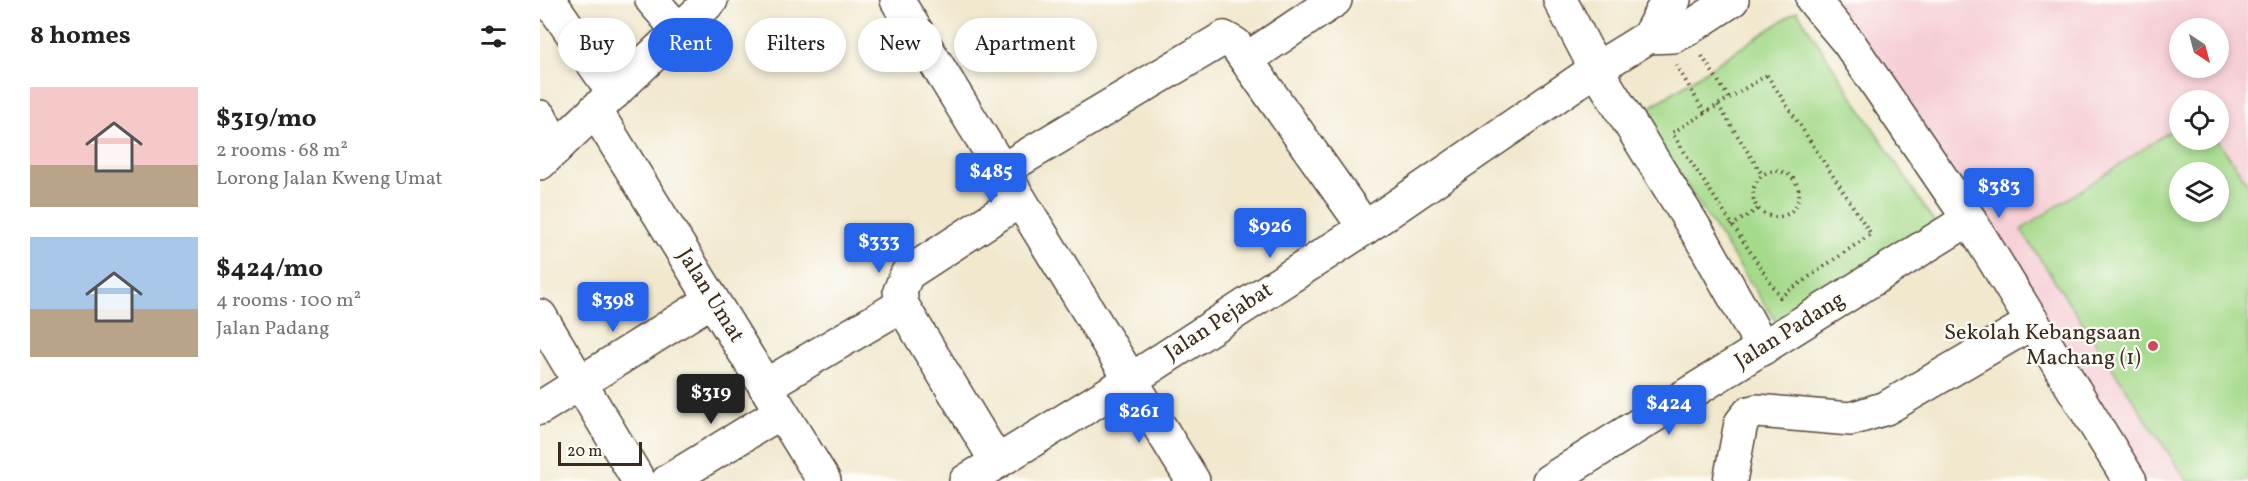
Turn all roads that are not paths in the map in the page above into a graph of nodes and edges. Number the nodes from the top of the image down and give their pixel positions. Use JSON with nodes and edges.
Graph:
{"nodes":[{"id":1,"x":549,"y":0,"type":"edge"},
{"id":2,"x":652,"y":0,"type":"edge"},
{"id":3,"x":711,"y":0,"type":"edge"},
{"id":4,"x":897,"y":0,"type":"edge"},
{"id":5,"x":1335,"y":0,"type":"edge"},
{"id":6,"x":1560,"y":0,"type":"edge"},
{"id":7,"x":1674,"y":0,"type":"edge"},
{"id":8,"x":1732,"y":0,"type":"edge"},
{"id":9,"x":1813,"y":0,"type":"edge"},
{"id":10,"x":668,"y":18,"type":"edge"},
{"id":11,"x":692,"y":18,"type":"edge"},
{"id":12,"x":1665,"y":35,"type":"junction"},
{"id":13,"x":1247,"y":59,"type":"junction"},
{"id":14,"x":648,"y":60,"type":"edge"},
{"id":15,"x":1596,"y":69,"type":"junction"},
{"id":16,"x":604,"y":102,"type":"junction"},
{"id":17,"x":540,"y":117,"type":"edge"},
{"id":18,"x":548,"y":156,"type":"edge"},
{"id":19,"x":1001,"y":171,"type":"junction"},
{"id":20,"x":1019,"y":201,"type":"junction"},
{"id":21,"x":1970,"y":219,"type":"junction"},
{"id":22,"x":1365,"y":228,"type":"junction"},
{"id":23,"x":712,"y":300,"type":"junction"},
{"id":24,"x":902,"y":305,"type":"junction"},
{"id":25,"x":540,"y":316,"type":"edge"},
{"id":26,"x":2032,"y":322,"type":"junction"},
{"id":27,"x":1762,"y":348,"type":"junction"},
{"id":28,"x":1129,"y":381,"type":"junction"},
{"id":29,"x":580,"y":383,"type":"junction"},
{"id":30,"x":773,"y":399,"type":"junction"},
{"id":31,"x":540,"y":408,"type":"edge"},
{"id":32,"x":997,"y":462,"type":"junction"},
{"id":33,"x":639,"y":481,"type":"edge"},
{"id":34,"x":668,"y":481,"type":"edge"},
{"id":35,"x":824,"y":481,"type":"edge"},
{"id":36,"x":966,"y":481,"type":"edge"},
{"id":37,"x":1193,"y":481,"type":"edge"},
{"id":38,"x":1550,"y":481,"type":"edge"},
{"id":39,"x":1730,"y":481,"type":"edge"},
{"id":40,"x":2130,"y":481,"type":"edge"}],
"edges":[{"from":1,"to":16,"type":"street","name":"Jalan Umat"},
{"from":2,"to":10,"type":"street"},
{"from":3,"to":11,"type":"street"},
{"from":4,"to":19,"type":"street"},
{"from":5,"to":13,"type":"street"},
{"from":6,"to":15,"type":"street"},
{"from":7,"to":12,"type":"street","name":"Jalan Pejabat"},
{"from":8,"to":12,"type":"street","name":"Jalan Pejabat"},
{"from":9,"to":21,"type":"street"},
{"from":12,"to":15,"type":"street","name":"Jalan Pejabat"},
{"from":13,"to":19,"type":"street"},
{"from":13,"to":22,"type":"street"},
{"from":14,"to":16,"type":"street"},
{"from":15,"to":22,"type":"street","name":"Jalan Pejabat"},
{"from":15,"to":27,"type":"street"},
{"from":16,"to":18,"type":"street"},
{"from":16,"to":23,"type":"street","name":"Jalan Umat"},
{"from":17,"to":18,"type":"street"},
{"from":19,"to":20,"type":"street"},
{"from":20,"to":24,"type":"street"},
{"from":20,"to":28,"type":"street"},
{"from":21,"to":26,"type":"street"},
{"from":21,"to":27,"type":"street","name":"Jalan Padang"},
{"from":22,"to":28,"type":"street","name":"Jalan Pejabat"},
{"from":23,"to":29,"type":"street"},
{"from":23,"to":30,"type":"street","name":"Jalan Umat"},
{"from":24,"to":30,"type":"street"},
{"from":24,"to":32,"type":"street"},
{"from":25,"to":29,"type":"street"},
{"from":26,"to":39,"type":"street"},
{"from":26,"to":40,"type":"street"},
{"from":27,"to":38,"type":"street","name":"Jalan Padang"},
{"from":28,"to":32,"type":"street","name":"Jalan Pejabat"},
{"from":28,"to":37,"type":"street"},
{"from":29,"to":31,"type":"street"},
{"from":29,"to":33,"type":"street"},
{"from":30,"to":34,"type":"street"},
{"from":30,"to":35,"type":"street","name":"Jalan Umat"},
{"from":32,"to":36,"type":"street","name":"Jalan Pejabat"}]}
